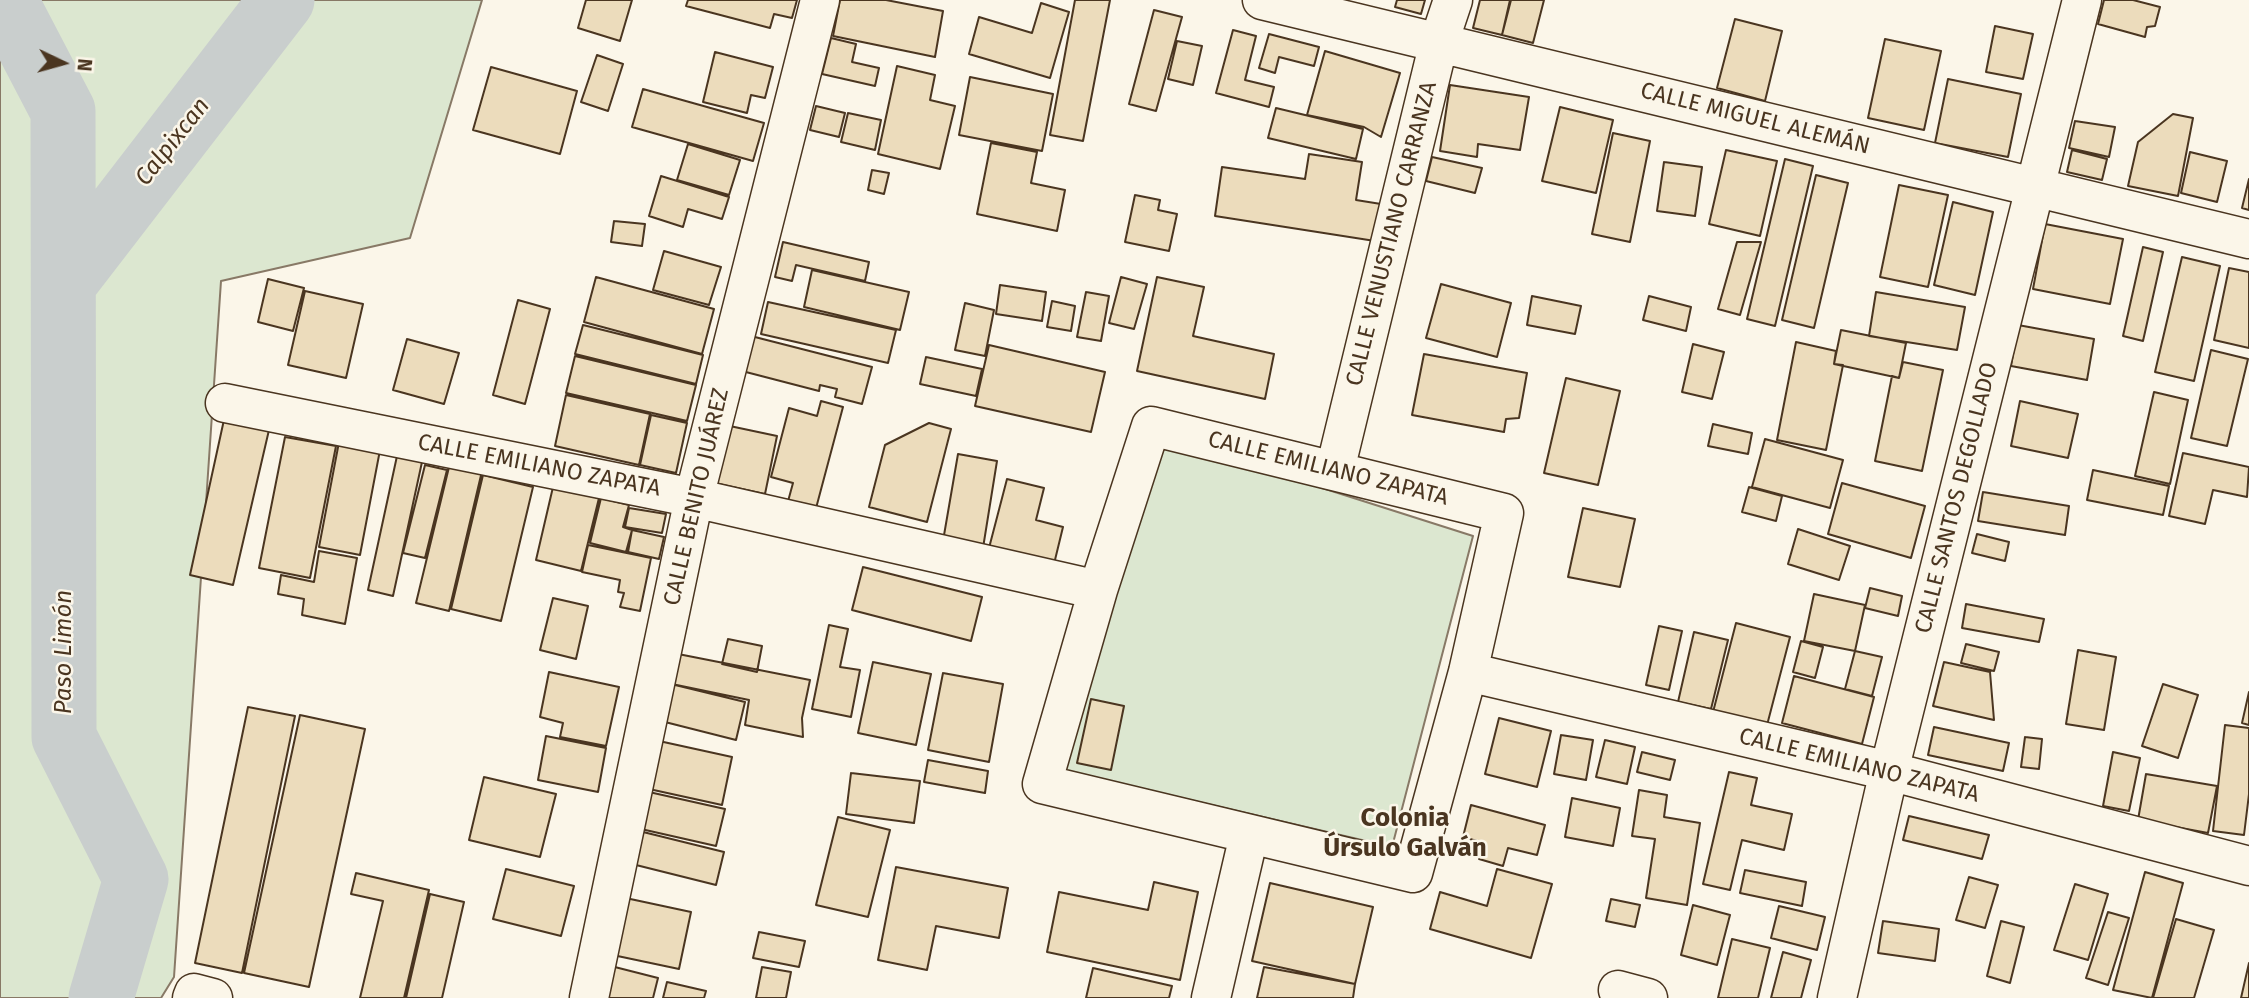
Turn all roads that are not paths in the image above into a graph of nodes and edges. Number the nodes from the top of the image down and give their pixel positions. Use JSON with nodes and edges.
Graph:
{"nodes":[{"id":1,"x":820,"y":0,"type":"edge"},
{"id":2,"x":1262,"y":0,"type":"edge"},
{"id":3,"x":1453,"y":0,"type":"edge"},
{"id":4,"x":2081,"y":0,"type":"edge"},
{"id":5,"x":1439,"y":42,"type":"junction"},
{"id":6,"x":2034,"y":187,"type":"junction"},
{"id":7,"x":2249,"y":239,"type":"edge"},
{"id":8,"x":225,"y":403,"type":"dead end"},
{"id":9,"x":1335,"y":470,"type":"junction"},
{"id":10,"x":694,"y":498,"type":"junction"},
{"id":11,"x":1098,"y":590,"type":"junction"},
{"id":12,"x":1468,"y":672,"type":"junction"},
{"id":13,"x":1889,"y":771,"type":"junction"},
{"id":14,"x":1250,"y":835,"type":"junction"},
{"id":15,"x":2249,"y":866,"type":"edge"},
{"id":16,"x":192,"y":998,"type":"edge"},
{"id":17,"x":213,"y":998,"type":"edge"},
{"id":18,"x":589,"y":998,"type":"edge"},
{"id":19,"x":1211,"y":998,"type":"edge"},
{"id":20,"x":1837,"y":998,"type":"edge"}],
"edges":[{"from":1,"to":10,"type":"street","name":"CALLE BENITO JUÁREZ"},
{"from":2,"to":5,"type":"street","name":"CALLE MIGUEL ALEMÁN"},
{"from":3,"to":5,"type":"street","name":"CALLE VENUSTIANO CARRANZA"},
{"from":4,"to":6,"type":"street","name":"CALLE SANTOS DEGOLLADO"},
{"from":5,"to":6,"type":"street","name":"CALLE MIGUEL ALEMÁN"},
{"from":5,"to":9,"type":"street","name":"CALLE VENUSTIANO CARRANZA"},
{"from":6,"to":7,"type":"street","name":"CALLE MIGUEL ALEMÁN"},
{"from":6,"to":13,"type":"street","name":"CALLE SANTOS DEGOLLADO"},
{"from":8,"to":10,"type":"street","name":"CALLE EMILIANO ZAPATA"},
{"from":9,"to":11,"type":"street","name":"CALLE EMILIANO ZAPATA"},
{"from":9,"to":12,"type":"street","name":"CALLE EMILIANO ZAPATA"},
{"from":10,"to":11,"type":"street","name":"CALLE EMILIANO ZAPATA"},
{"from":10,"to":18,"type":"street","name":"CALLE BENITO JUÁREZ"},
{"from":11,"to":14,"type":"street"},
{"from":12,"to":13,"type":"street","name":"CALLE EMILIANO ZAPATA"},
{"from":12,"to":14,"type":"street"},
{"from":13,"to":15,"type":"street","name":"CALLE EMILIANO ZAPATA"},
{"from":13,"to":20,"type":"street","name":"CALLE SANTOS DEGOLLADO"},
{"from":14,"to":19,"type":"street"},
{"from":16,"to":17,"type":"street"}]}
